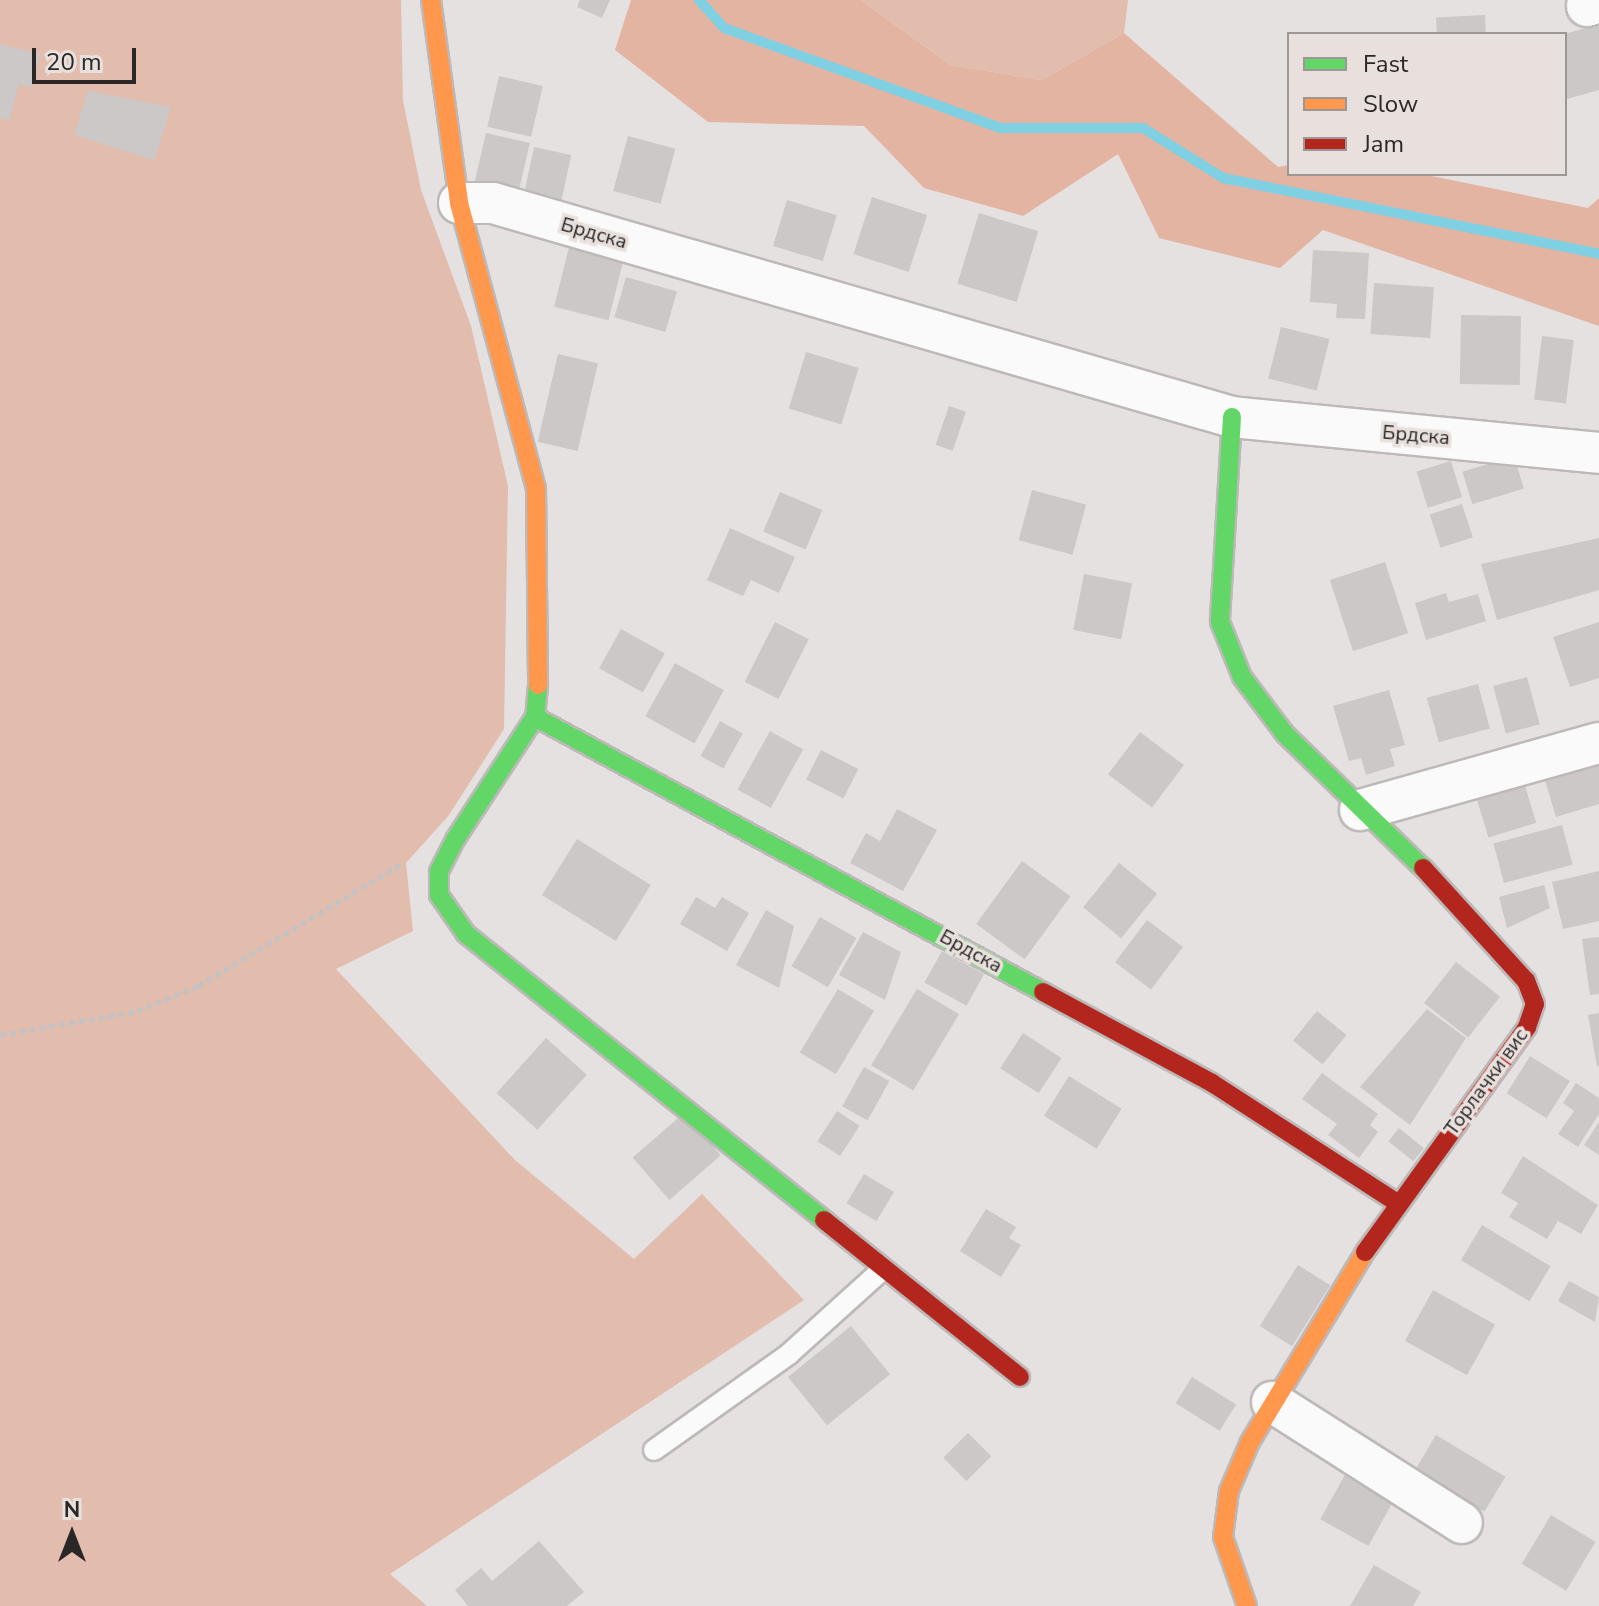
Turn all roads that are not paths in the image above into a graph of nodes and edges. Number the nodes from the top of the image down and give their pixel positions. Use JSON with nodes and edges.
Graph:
{"nodes":[{"id":1,"x":431,"y":0,"type":"edge"},
{"id":2,"x":459,"y":203,"type":"junction"},
{"id":3,"x":1232,"y":417,"type":"junction"},
{"id":4,"x":1599,"y":453,"type":"edge"},
{"id":5,"x":535,"y":717,"type":"junction"},
{"id":6,"x":1599,"y":743,"type":"edge"},
{"id":7,"x":1360,"y":810,"type":"junction"},
{"id":8,"x":1396,"y":1202,"type":"junction"},
{"id":9,"x":882,"y":1270,"type":"junction"},
{"id":10,"x":1020,"y":1377,"type":"dead end"},
{"id":11,"x":1272,"y":1402,"type":"junction"},
{"id":12,"x":654,"y":1450,"type":"dead end"},
{"id":13,"x":1462,"y":1523,"type":"dead end"},
{"id":14,"x":1247,"y":1606,"type":"edge"}],
"edges":[{"from":1,"to":2,"type":"street"},
{"from":2,"to":3,"type":"street","name":"Брдска"},
{"from":2,"to":5,"type":"street"},
{"from":3,"to":4,"type":"street","name":"Брдска"},
{"from":3,"to":7,"type":"street"},
{"from":5,"to":8,"type":"street","name":"Брдска"},
{"from":5,"to":9,"type":"street"},
{"from":6,"to":7,"type":"street"},
{"from":7,"to":8,"type":"street","name":"Торлачки вис"},
{"from":8,"to":11,"type":"street","name":"Торлачки вис"},
{"from":9,"to":10,"type":"street"},
{"from":9,"to":12,"type":"lane"},
{"from":11,"to":13,"type":"street"},
{"from":11,"to":14,"type":"street","name":"Торлачки вис"}]}
